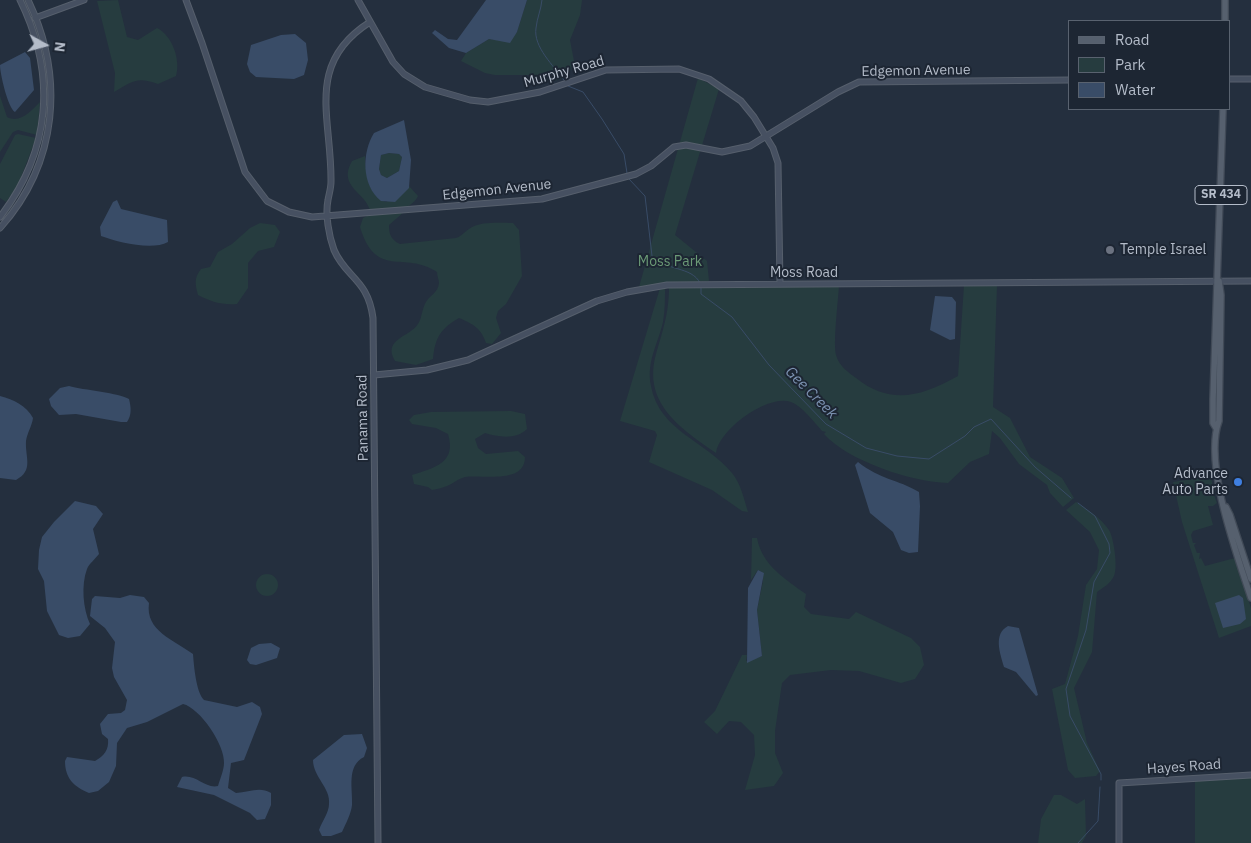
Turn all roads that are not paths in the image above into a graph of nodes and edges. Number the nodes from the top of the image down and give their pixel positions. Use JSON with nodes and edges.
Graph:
{"nodes":[{"id":1,"x":20,"y":0,"type":"edge"},
{"id":2,"x":28,"y":0,"type":"edge"},
{"id":3,"x":84,"y":0,"type":"edge"},
{"id":4,"x":186,"y":0,"type":"edge"},
{"id":5,"x":358,"y":0,"type":"edge"},
{"id":6,"x":1225,"y":0,"type":"edge"},
{"id":7,"x":37,"y":18,"type":"junction"},
{"id":8,"x":30,"y":20,"type":"junction"},
{"id":9,"x":1225,"y":20,"type":"edge"},
{"id":10,"x":370,"y":22,"type":"junction"},
{"id":11,"x":1231,"y":79,"type":"edge"},
{"id":12,"x":1251,"y":79,"type":"edge"},
{"id":13,"x":1068,"y":80,"type":"edge"},
{"id":14,"x":1223,"y":110,"type":"edge"},
{"id":15,"x":766,"y":137,"type":"junction"},
{"id":16,"x":0,"y":217,"type":"edge"},
{"id":17,"x":328,"y":217,"type":"junction"},
{"id":18,"x":0,"y":228,"type":"edge"},
{"id":19,"x":1219,"y":281,"type":"junction"},
{"id":20,"x":1251,"y":281,"type":"edge"},
{"id":21,"x":780,"y":284,"type":"junction"},
{"id":22,"x":374,"y":375,"type":"junction"},
{"id":23,"x":1213,"y":399,"type":"junction"},
{"id":24,"x":1219,"y":405,"type":"junction"},
{"id":25,"x":1216,"y":428,"type":"junction"},
{"id":26,"x":1224,"y":505,"type":"junction"},
{"id":27,"x":1251,"y":579,"type":"edge"},
{"id":28,"x":1251,"y":598,"type":"edge"},
{"id":29,"x":1251,"y":775,"type":"edge"},
{"id":30,"x":378,"y":843,"type":"edge"},
{"id":31,"x":1119,"y":843,"type":"edge"}],
"edges":[{"from":1,"to":8,"type":"street"},
{"from":2,"to":7,"type":"street"},
{"from":3,"to":7,"type":"street"},
{"from":4,"to":17,"type":"street","name":"Edgemon Avenue"},
{"from":5,"to":10,"type":"street","name":"Murphy Road"},
{"from":6,"to":9,"type":"main road"},
{"from":7,"to":8,"type":"street"},
{"from":7,"to":18,"type":"street"},
{"from":8,"to":16,"type":"street"},
{"from":10,"to":15,"type":"street","name":"Murphy Road"},
{"from":10,"to":17,"type":"street","name":"Panama Road"},
{"from":11,"to":12,"type":"street"},
{"from":13,"to":15,"type":"street","name":"Edgemon Avenue"},
{"from":14,"to":19,"type":"main road","number":"SR 434"},
{"from":15,"to":17,"type":"street","name":"Edgemon Avenue"},
{"from":15,"to":21,"type":"street","name":"Murphy Road"},
{"from":17,"to":22,"type":"street","name":"Panama Road"},
{"from":19,"to":20,"type":"street","name":"Moss Road"},
{"from":19,"to":21,"type":"street","name":"Moss Road"},
{"from":19,"to":23,"type":"main road","number":"SR 434"},
{"from":19,"to":24,"type":"main road","number":"SR 434"},
{"from":21,"to":22,"type":"street","name":"Moss Road"},
{"from":22,"to":30,"type":"street","name":"Panama Road"},
{"from":23,"to":24,"type":"main road"},
{"from":23,"to":25,"type":"main road","number":"SR 434"},
{"from":24,"to":25,"type":"main road","number":"SR 434"},
{"from":25,"to":26,"type":"main road","number":"SR 434"},
{"from":26,"to":27,"type":"main road","number":"SR 434"},
{"from":26,"to":28,"type":"main road","number":"SR 434"},
{"from":29,"to":31,"type":"street","name":"Hayes Road"}]}
